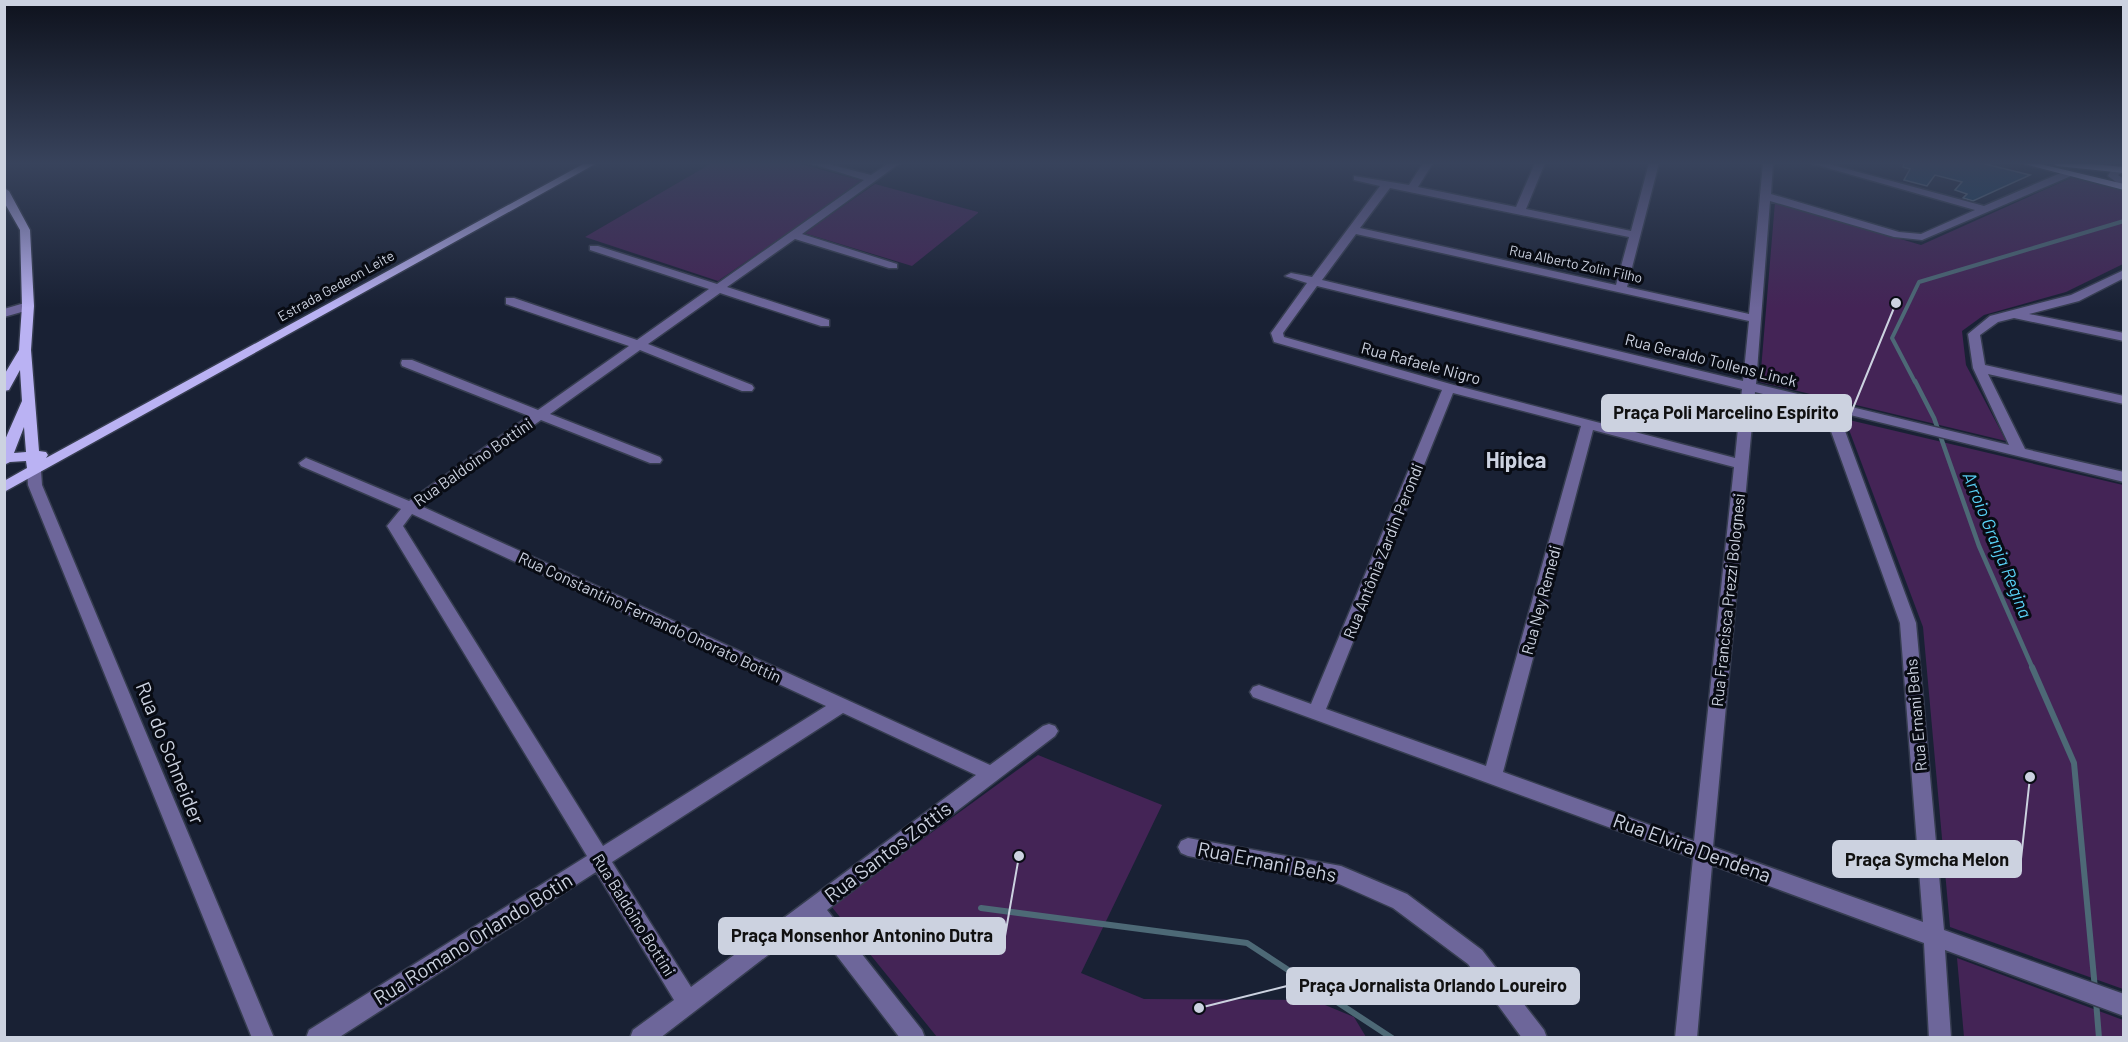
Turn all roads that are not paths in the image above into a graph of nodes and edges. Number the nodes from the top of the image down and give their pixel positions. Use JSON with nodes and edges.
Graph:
{"nodes":[{"id":1,"x":15,"y":212,"type":"edge"},
{"id":2,"x":504,"y":212,"type":"edge"},
{"id":3,"x":825,"y":212,"type":"edge"},
{"id":4,"x":1367,"y":212,"type":"edge"},
{"id":5,"x":1523,"y":212,"type":"edge"},
{"id":6,"x":1641,"y":212,"type":"edge"},
{"id":7,"x":1764,"y":212,"type":"edge"},
{"id":8,"x":1820,"y":212,"type":"edge"},
{"id":9,"x":1978,"y":212,"type":"edge"},
{"id":10,"x":1354,"y":230,"type":"junction"},
{"id":11,"x":793,"y":235,"type":"junction"},
{"id":12,"x":1635,"y":235,"type":"junction"},
{"id":13,"x":594,"y":248,"type":"dead end"},
{"id":14,"x":893,"y":266,"type":"dead end"},
{"id":15,"x":2124,"y":273,"type":"edge"},
{"id":16,"x":1291,"y":276,"type":"dead end"},
{"id":17,"x":1313,"y":281,"type":"junction"},
{"id":18,"x":720,"y":287,"type":"junction"},
{"id":19,"x":1621,"y":289,"type":"junction"},
{"id":20,"x":510,"y":300,"type":"dead end"},
{"id":21,"x":28,"y":306,"type":"junction"},
{"id":22,"x":4,"y":313,"type":"edge"},
{"id":23,"x":2013,"y":314,"type":"junction"},
{"id":24,"x":1756,"y":319,"type":"junction"},
{"id":25,"x":825,"y":323,"type":"dead end"},
{"id":26,"x":2124,"y":337,"type":"edge"},
{"id":27,"x":638,"y":345,"type":"junction"},
{"id":28,"x":25,"y":350,"type":"junction"},
{"id":29,"x":407,"y":363,"type":"dead end"},
{"id":30,"x":1978,"y":368,"type":"junction"},
{"id":31,"x":4,"y":387,"type":"edge"},
{"id":32,"x":747,"y":387,"type":"dead end"},
{"id":33,"x":1449,"y":388,"type":"junction"},
{"id":34,"x":1750,"y":388,"type":"junction"},
{"id":35,"x":28,"y":398,"type":"junction"},
{"id":36,"x":2124,"y":400,"type":"edge"},
{"id":37,"x":1829,"y":406,"type":"junction"},
{"id":38,"x":540,"y":415,"type":"junction"},
{"id":39,"x":1588,"y":424,"type":"junction"},
{"id":40,"x":2019,"y":451,"type":"junction"},
{"id":41,"x":5,"y":459,"type":"edge"},
{"id":42,"x":655,"y":460,"type":"dead end"},
{"id":43,"x":306,"y":463,"type":"dead end"},
{"id":44,"x":1742,"y":464,"type":"junction"},
{"id":45,"x":34,"y":471,"type":"junction"},
{"id":46,"x":2124,"y":477,"type":"edge"},
{"id":47,"x":4,"y":487,"type":"edge"},
{"id":48,"x":410,"y":507,"type":"junction"},
{"id":49,"x":1260,"y":692,"type":"dead end"},
{"id":50,"x":842,"y":705,"type":"junction"},
{"id":51,"x":1316,"y":713,"type":"junction"},
{"id":52,"x":1049,"y":731,"type":"dead end"},
{"id":53,"x":992,"y":774,"type":"junction"},
{"id":54,"x":1493,"y":776,"type":"junction"},
{"id":55,"x":1188,"y":847,"type":"dead end"},
{"id":56,"x":1702,"y":852,"type":"junction"},
{"id":57,"x":599,"y":859,"type":"junction"},
{"id":58,"x":813,"y":909,"type":"junction"},
{"id":59,"x":1934,"y":936,"type":"junction"},
{"id":60,"x":688,"y":1003,"type":"junction"},
{"id":61,"x":2124,"y":1005,"type":"edge"},
{"id":62,"x":263,"y":1038,"type":"edge"},
{"id":63,"x":317,"y":1038,"type":"edge"},
{"id":64,"x":641,"y":1038,"type":"edge"},
{"id":65,"x":914,"y":1038,"type":"edge"},
{"id":66,"x":1536,"y":1038,"type":"edge"},
{"id":67,"x":1686,"y":1038,"type":"edge"},
{"id":68,"x":1940,"y":1038,"type":"edge"}],
"edges":[{"from":1,"to":21,"type":"main road"},
{"from":2,"to":45,"type":"main road","name":"Estrada Gedeon Leite"},
{"from":3,"to":11,"type":"street","name":"Rua Baldoino Bottini"},
{"from":4,"to":10,"type":"street","name":"Rua Rafaele Nigro"},
{"from":5,"to":12,"type":"street"},
{"from":6,"to":12,"type":"street"},
{"from":7,"to":24,"type":"street","name":"Rua Francisca Prezzi Bolognesi"},
{"from":8,"to":9,"type":"street"},
{"from":10,"to":17,"type":"street","name":"Rua Rafaele Nigro"},
{"from":10,"to":19,"type":"street","name":"Rua Alberto Zolin Filho"},
{"from":11,"to":14,"type":"street"},
{"from":11,"to":18,"type":"street","name":"Rua Baldoino Bottini"},
{"from":12,"to":19,"type":"street"},
{"from":13,"to":18,"type":"street"},
{"from":15,"to":23,"type":"street"},
{"from":16,"to":17,"type":"street","name":"Rua Geraldo Tollens Linck"},
{"from":17,"to":33,"type":"street","name":"Rua Rafaele Nigro"},
{"from":17,"to":34,"type":"street","name":"Rua Geraldo Tollens Linck"},
{"from":18,"to":25,"type":"street"},
{"from":18,"to":27,"type":"street","name":"Rua Baldoino Bottini"},
{"from":19,"to":24,"type":"street","name":"Rua Alberto Zolin Filho"},
{"from":20,"to":27,"type":"street"},
{"from":21,"to":22,"type":"street"},
{"from":21,"to":28,"type":"main road"},
{"from":23,"to":26,"type":"street"},
{"from":23,"to":30,"type":"street"},
{"from":24,"to":34,"type":"street","name":"Rua Francisca Prezzi Bolognesi"},
{"from":27,"to":32,"type":"street"},
{"from":27,"to":38,"type":"street","name":"Rua Baldoino Bottini"},
{"from":28,"to":31,"type":"main road"},
{"from":28,"to":35,"type":"main road"},
{"from":29,"to":38,"type":"street"},
{"from":30,"to":36,"type":"street"},
{"from":30,"to":40,"type":"street"},
{"from":33,"to":39,"type":"street","name":"Rua Rafaele Nigro"},
{"from":33,"to":51,"type":"street","name":"Rua Antônia Zardin Perondi"},
{"from":34,"to":37,"type":"street","name":"Rua Geraldo Tollens Linck"},
{"from":34,"to":44,"type":"street","name":"Rua Francisca Prezzi Bolognesi"},
{"from":35,"to":41,"type":"main road"},
{"from":35,"to":45,"type":"main road"},
{"from":37,"to":40,"type":"street","name":"Rua Geraldo Tollens Linck"},
{"from":37,"to":59,"type":"street","name":"Rua Ernani Behs"},
{"from":38,"to":42,"type":"street"},
{"from":38,"to":48,"type":"street","name":"Rua Baldoino Bottini"},
{"from":39,"to":44,"type":"street","name":"Rua Rafaele Nigro"},
{"from":39,"to":54,"type":"street","name":"Rua Ney Remedi"},
{"from":40,"to":46,"type":"street","name":"Rua Geraldo Tollens Linck"},
{"from":41,"to":45,"type":"main road"},
{"from":43,"to":48,"type":"street","name":"Rua Constantino Fernando Onorato Bottin"},
{"from":44,"to":56,"type":"street","name":"Rua Francisca Prezzi Bolognesi"},
{"from":45,"to":47,"type":"street"},
{"from":45,"to":62,"type":"street","name":"Rua do Schneider"},
{"from":48,"to":50,"type":"street","name":"Rua Constantino Fernando Onorato Bottin"},
{"from":48,"to":57,"type":"street","name":"Rua Baldoino Bottini"},
{"from":49,"to":51,"type":"street","name":"Rua Elvira Dendena"},
{"from":50,"to":53,"type":"street","name":"Rua Constantino Fernando Onorato Bottin"},
{"from":50,"to":57,"type":"street","name":"Rua Romano Orlando Botin"},
{"from":51,"to":54,"type":"street","name":"Rua Elvira Dendena"},
{"from":52,"to":53,"type":"street","name":"Rua Santos Zottis"},
{"from":53,"to":58,"type":"street","name":"Rua Santos Zottis"},
{"from":54,"to":56,"type":"street","name":"Rua Elvira Dendena"},
{"from":55,"to":66,"type":"street","name":"Rua Ernani Behs"},
{"from":56,"to":59,"type":"street","name":"Rua Elvira Dendena"},
{"from":56,"to":67,"type":"street","name":"Rua Francisca Prezzi Bolognesi"},
{"from":57,"to":60,"type":"street","name":"Rua Baldoino Bottini"},
{"from":57,"to":63,"type":"street","name":"Rua Romano Orlando Botin"},
{"from":58,"to":60,"type":"street","name":"Rua Santos Zottis"},
{"from":58,"to":65,"type":"street"},
{"from":59,"to":61,"type":"street","name":"Rua Elvira Dendena"},
{"from":59,"to":68,"type":"street","name":"Rua Ernani Behs"},
{"from":60,"to":64,"type":"street","name":"Rua Santos Zottis"}]}
